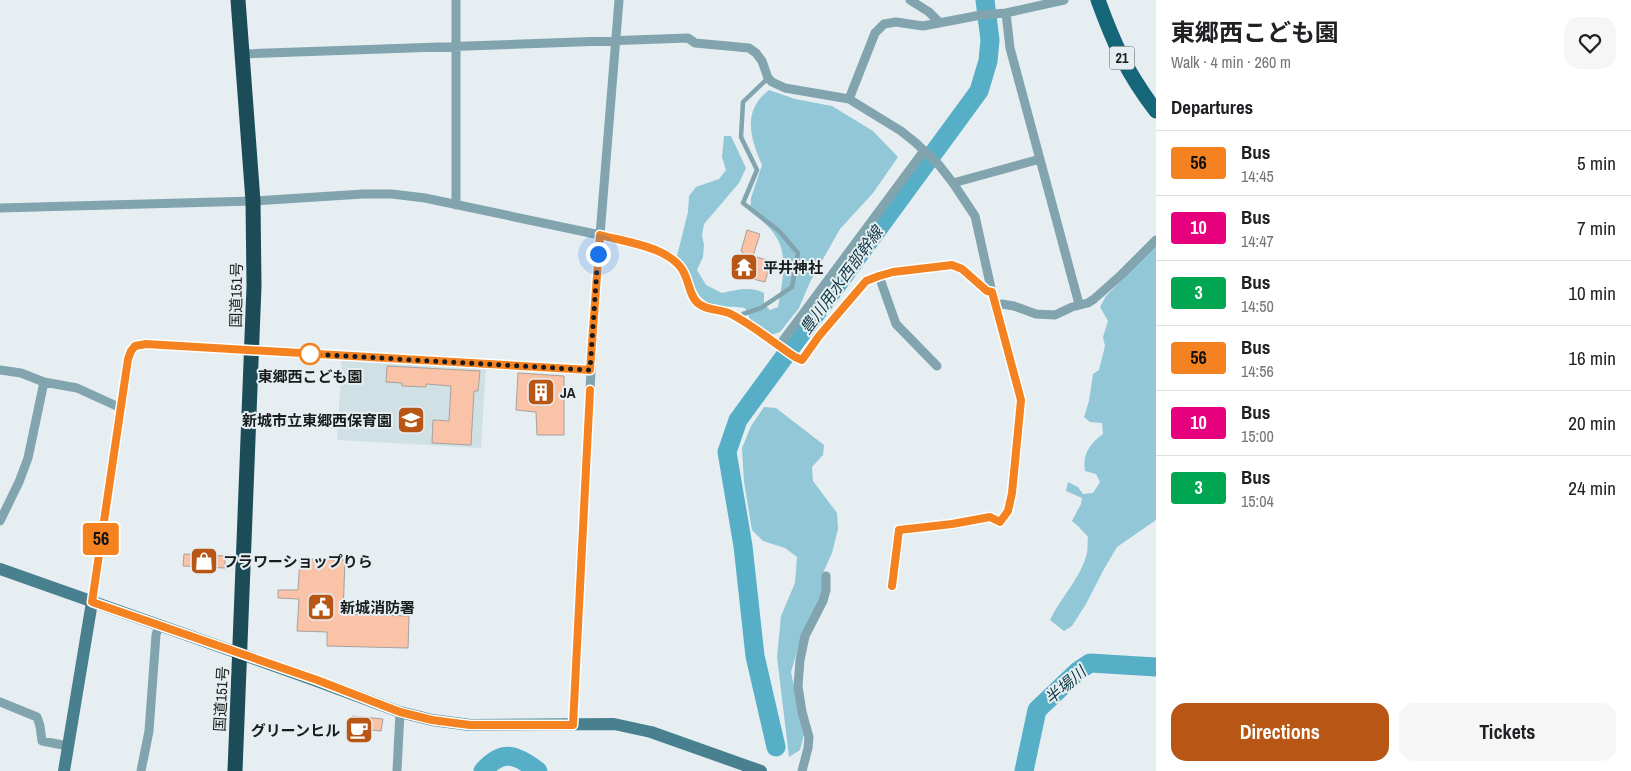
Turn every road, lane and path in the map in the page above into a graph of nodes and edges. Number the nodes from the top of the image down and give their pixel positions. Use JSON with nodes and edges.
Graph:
{"nodes":[{"id":1,"x":238,"y":0,"type":"edge"},
{"id":2,"x":456,"y":0,"type":"edge"},
{"id":3,"x":619,"y":0,"type":"edge"},
{"id":4,"x":910,"y":0,"type":"edge"},
{"id":5,"x":1064,"y":0,"type":"edge"},
{"id":6,"x":1098,"y":0,"type":"edge"},
{"id":7,"x":1006,"y":13,"type":"junction"},
{"id":8,"x":939,"y":22,"type":"junction"},
{"id":9,"x":616,"y":40,"type":"junction"},
{"id":10,"x":456,"y":46,"type":"junction"},
{"id":11,"x":243,"y":54,"type":"junction"},
{"id":12,"x":768,"y":78,"type":"junction"},
{"id":13,"x":849,"y":99,"type":"junction"},
{"id":14,"x":1156,"y":111,"type":"edge"},
{"id":15,"x":925,"y":153,"type":"junction"},
{"id":16,"x":1040,"y":159,"type":"junction"},
{"id":17,"x":953,"y":183,"type":"junction"},
{"id":18,"x":253,"y":202,"type":"junction"},
{"id":19,"x":456,"y":206,"type":"junction"},
{"id":20,"x":0,"y":208,"type":"edge"},
{"id":21,"x":600,"y":235,"type":"junction"},
{"id":22,"x":1156,"y":240,"type":"edge"},
{"id":23,"x":879,"y":276,"type":"junction"},
{"id":24,"x":992,"y":292,"type":"junction"},
{"id":25,"x":1079,"y":304,"type":"junction"},
{"id":26,"x":995,"y":306,"type":"junction"},
{"id":27,"x":739,"y":318,"type":"junction"},
{"id":28,"x":780,"y":347,"type":"junction"},
{"id":29,"x":252,"y":350,"type":"junction"},
{"id":30,"x":937,"y":366,"type":"dead end"},
{"id":31,"x":0,"y":370,"type":"edge"},
{"id":32,"x":590,"y":370,"type":"junction"},
{"id":33,"x":44,"y":382,"type":"junction"},
{"id":34,"x":121,"y":408,"type":"junction"},
{"id":35,"x":0,"y":521,"type":"edge"},
{"id":36,"x":946,"y":524,"type":"joint"},
{"id":37,"x":0,"y":569,"type":"edge"},
{"id":38,"x":826,"y":576,"type":"dead end"},
{"id":39,"x":892,"y":586,"type":"dead end"},
{"id":40,"x":92,"y":602,"type":"junction"},
{"id":41,"x":159,"y":625,"type":"junction"},
{"id":42,"x":240,"y":654,"type":"junction"},
{"id":43,"x":0,"y":702,"type":"edge"},
{"id":44,"x":400,"y":712,"type":"junction"},
{"id":45,"x":573,"y":725,"type":"junction"},
{"id":46,"x":68,"y":746,"type":"junction"},
{"id":47,"x":64,"y":771,"type":"edge"},
{"id":48,"x":141,"y":771,"type":"edge"},
{"id":49,"x":235,"y":771,"type":"edge"},
{"id":50,"x":397,"y":771,"type":"edge"},
{"id":51,"x":761,"y":771,"type":"edge"},
{"id":52,"x":802,"y":771,"type":"edge"}],
"edges":[{"from":1,"to":11,"type":"highway","name":"国道151号"},
{"from":2,"to":10,"type":"street"},
{"from":3,"to":9,"type":"street"},
{"from":4,"to":8,"type":"street"},
{"from":5,"to":7,"type":"street"},
{"from":6,"to":14,"type":"main road","number":"21"},
{"from":7,"to":8,"type":"street"},
{"from":7,"to":16,"type":"street"},
{"from":8,"to":13,"type":"street"},
{"from":9,"to":10,"type":"street"},
{"from":9,"to":12,"type":"street"},
{"from":9,"to":21,"type":"street"},
{"from":10,"to":11,"type":"street"},
{"from":10,"to":19,"type":"street"},
{"from":11,"to":18,"type":"highway","name":"国道151号"},
{"from":12,"to":13,"type":"street"},
{"from":12,"to":27,"type":"lane"},
{"from":13,"to":15,"type":"street"},
{"from":15,"to":17,"type":"street"},
{"from":15,"to":28,"type":"street"},
{"from":16,"to":17,"type":"street"},
{"from":16,"to":25,"type":"street"},
{"from":17,"to":24,"type":"street"},
{"from":18,"to":19,"type":"street"},
{"from":18,"to":20,"type":"street"},
{"from":18,"to":29,"type":"highway","name":"国道151号"},
{"from":19,"to":21,"type":"street"},
{"from":21,"to":27,"type":"street"},
{"from":21,"to":32,"type":"street"},
{"from":22,"to":25,"type":"street"},
{"from":23,"to":24,"type":"street"},
{"from":23,"to":28,"type":"street"},
{"from":23,"to":30,"type":"street"},
{"from":24,"to":26,"type":"street"},
{"from":25,"to":26,"type":"street"},
{"from":26,"to":36,"type":"street"},
{"from":27,"to":28,"type":"street"},
{"from":29,"to":32,"type":"street"},
{"from":29,"to":34,"type":"street"},
{"from":29,"to":42,"type":"highway","name":"国道151号"},
{"from":31,"to":33,"type":"street"},
{"from":32,"to":45,"type":"street"},
{"from":33,"to":34,"type":"street"},
{"from":33,"to":35,"type":"street"},
{"from":34,"to":40,"type":"street"},
{"from":36,"to":39,"type":"lane"},
{"from":37,"to":40,"type":"street"},
{"from":38,"to":52,"type":"street"},
{"from":40,"to":41,"type":"street"},
{"from":40,"to":46,"type":"street"},
{"from":41,"to":42,"type":"street"},
{"from":41,"to":48,"type":"street"},
{"from":42,"to":44,"type":"street"},
{"from":42,"to":49,"type":"highway","name":"国道151号"},
{"from":43,"to":46,"type":"street"},
{"from":44,"to":45,"type":"street"},
{"from":44,"to":50,"type":"street"},
{"from":45,"to":51,"type":"street"},
{"from":46,"to":47,"type":"street"}]}
